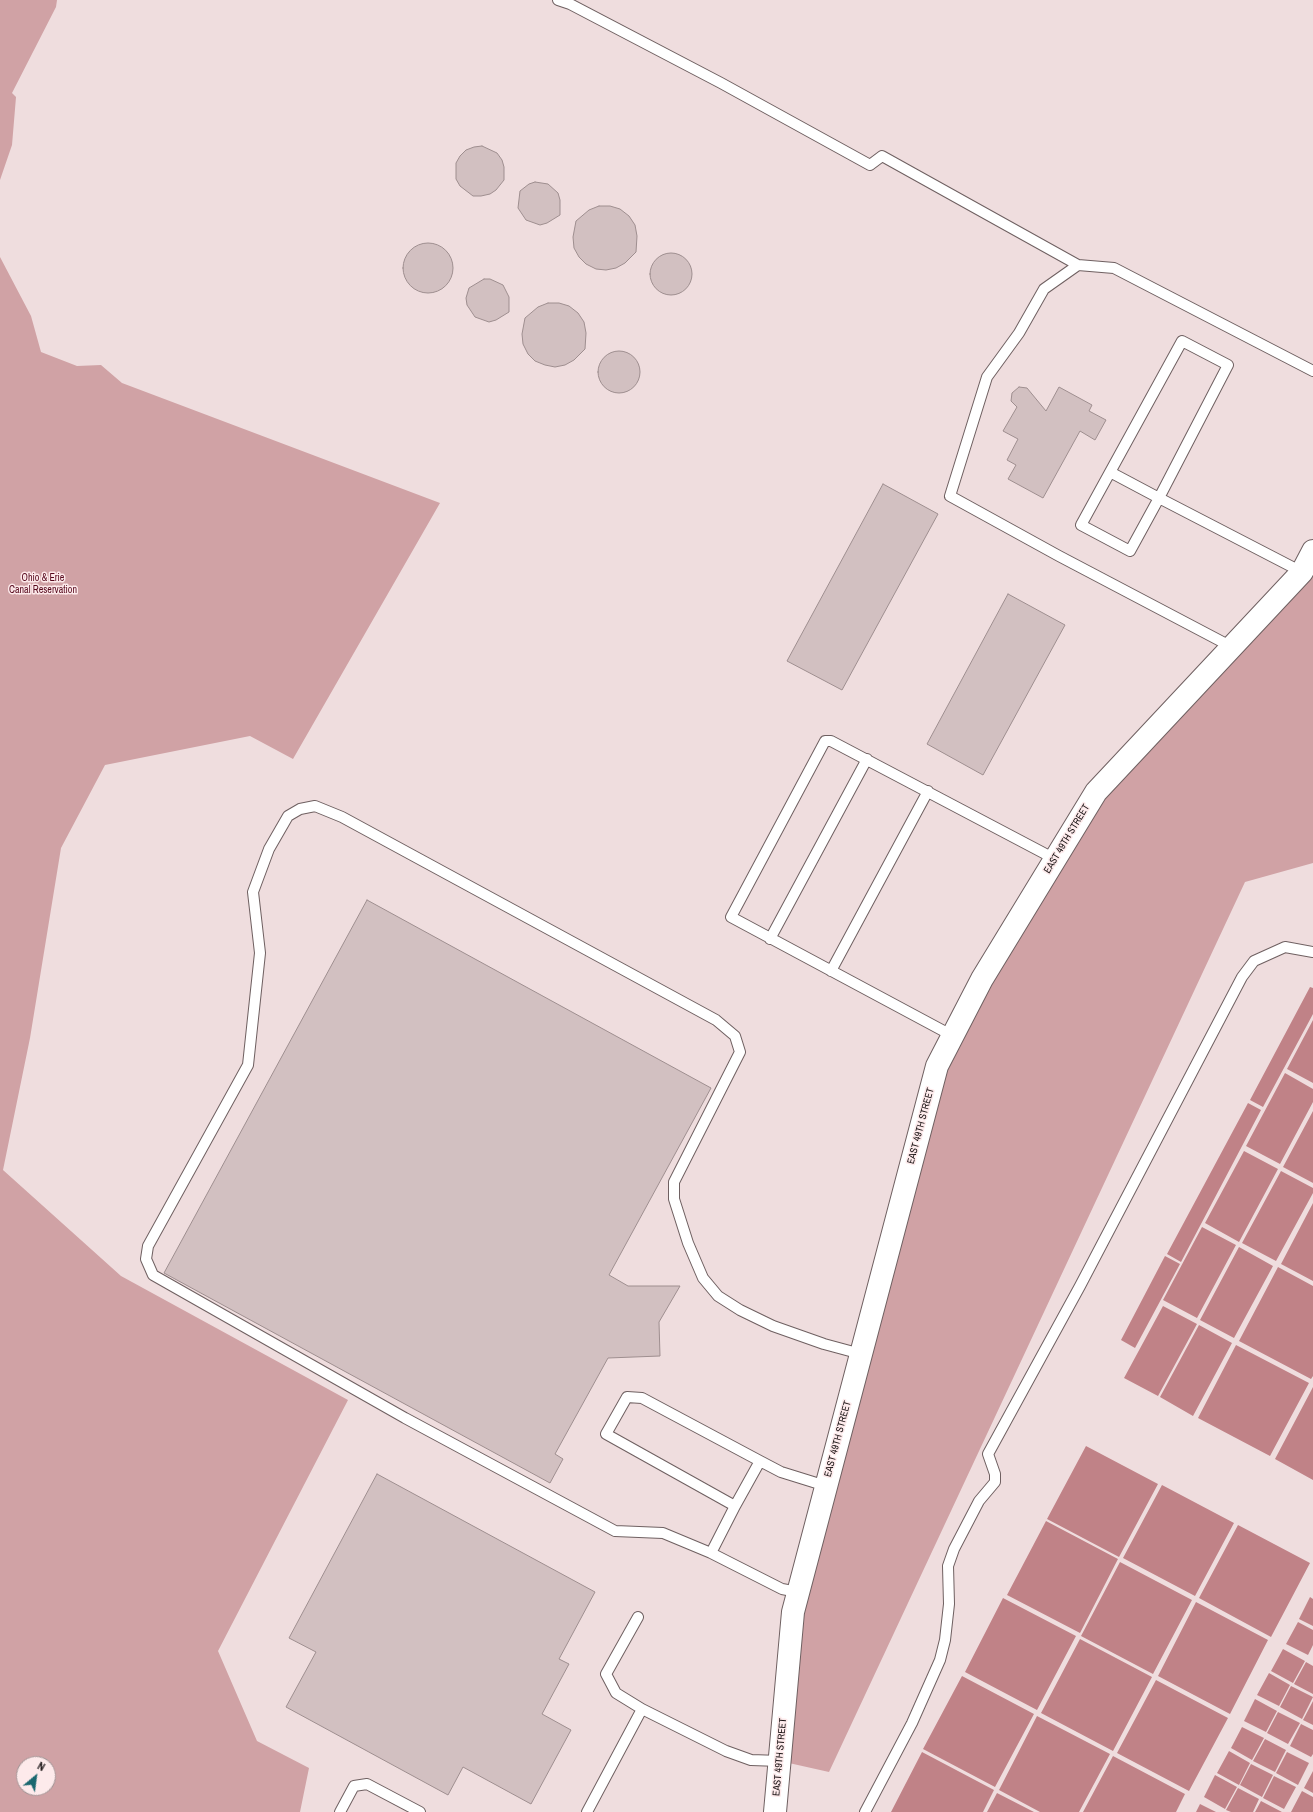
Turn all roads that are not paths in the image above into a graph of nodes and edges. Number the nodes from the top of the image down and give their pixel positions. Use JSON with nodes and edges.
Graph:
{"nodes":[{"id":1,"x":558,"y":0,"type":"edge"},
{"id":2,"x":1078,"y":265,"type":"junction"},
{"id":3,"x":1313,"y":371,"type":"edge"},
{"id":4,"x":1110,"y":472,"type":"junction"},
{"id":5,"x":1159,"y":498,"type":"junction"},
{"id":6,"x":1313,"y":551,"type":"edge"},
{"id":7,"x":1302,"y":572,"type":"junction"},
{"id":8,"x":1232,"y":647,"type":"junction"},
{"id":9,"x":867,"y":759,"type":"junction"},
{"id":10,"x":928,"y":791,"type":"junction"},
{"id":11,"x":1055,"y":859,"type":"junction"},
{"id":12,"x":770,"y":939,"type":"junction"},
{"id":13,"x":1313,"y":952,"type":"edge"},
{"id":14,"x":831,"y":971,"type":"junction"},
{"id":15,"x":953,"y":1036,"type":"junction"},
{"id":16,"x":861,"y":1354,"type":"junction"},
{"id":17,"x":760,"y":1461,"type":"junction"},
{"id":18,"x":826,"y":1486,"type":"junction"},
{"id":19,"x":735,"y":1506,"type":"junction"},
{"id":20,"x":711,"y":1553,"type":"junction"},
{"id":21,"x":798,"y":1592,"type":"junction"},
{"id":22,"x":638,"y":1617,"type":"dead end"},
{"id":23,"x":642,"y":1709,"type":"junction"},
{"id":24,"x":780,"y":1761,"type":"junction"},
{"id":25,"x":340,"y":1812,"type":"edge"},
{"id":26,"x":420,"y":1812,"type":"edge"},
{"id":27,"x":587,"y":1812,"type":"edge"},
{"id":28,"x":775,"y":1812,"type":"edge"},
{"id":29,"x":865,"y":1812,"type":"edge"}],
"edges":[{"from":1,"to":2,"type":"lane"},
{"from":2,"to":3,"type":"lane"},
{"from":2,"to":8,"type":"lane"},
{"from":4,"to":5,"type":"lane"},
{"from":4,"to":5,"type":"lane"},
{"from":4,"to":5,"type":"lane"},
{"from":5,"to":7,"type":"lane"},
{"from":6,"to":7,"type":"street","name":"EAST 49TH STREET"},
{"from":7,"to":8,"type":"street","name":"EAST 49TH STREET"},
{"from":8,"to":11,"type":"street","name":"EAST 49TH STREET"},
{"from":9,"to":10,"type":"lane"},
{"from":9,"to":12,"type":"lane"},
{"from":9,"to":12,"type":"lane"},
{"from":10,"to":11,"type":"lane"},
{"from":10,"to":14,"type":"lane"},
{"from":11,"to":15,"type":"street","name":"EAST 49TH STREET"},
{"from":12,"to":14,"type":"lane"},
{"from":13,"to":29,"type":"lane"},
{"from":14,"to":15,"type":"lane"},
{"from":15,"to":16,"type":"street","name":"EAST 49TH STREET"},
{"from":16,"to":18,"type":"street","name":"EAST 49TH STREET"},
{"from":16,"to":20,"type":"lane"},
{"from":17,"to":18,"type":"lane"},
{"from":17,"to":19,"type":"lane"},
{"from":17,"to":19,"type":"lane"},
{"from":18,"to":21,"type":"street","name":"EAST 49TH STREET"},
{"from":19,"to":20,"type":"lane"},
{"from":20,"to":21,"type":"lane"},
{"from":21,"to":24,"type":"street","name":"EAST 49TH STREET"},
{"from":22,"to":23,"type":"lane"},
{"from":23,"to":24,"type":"lane"},
{"from":23,"to":27,"type":"lane"},
{"from":24,"to":28,"type":"street","name":"EAST 49TH STREET"},
{"from":25,"to":26,"type":"lane"}]}
